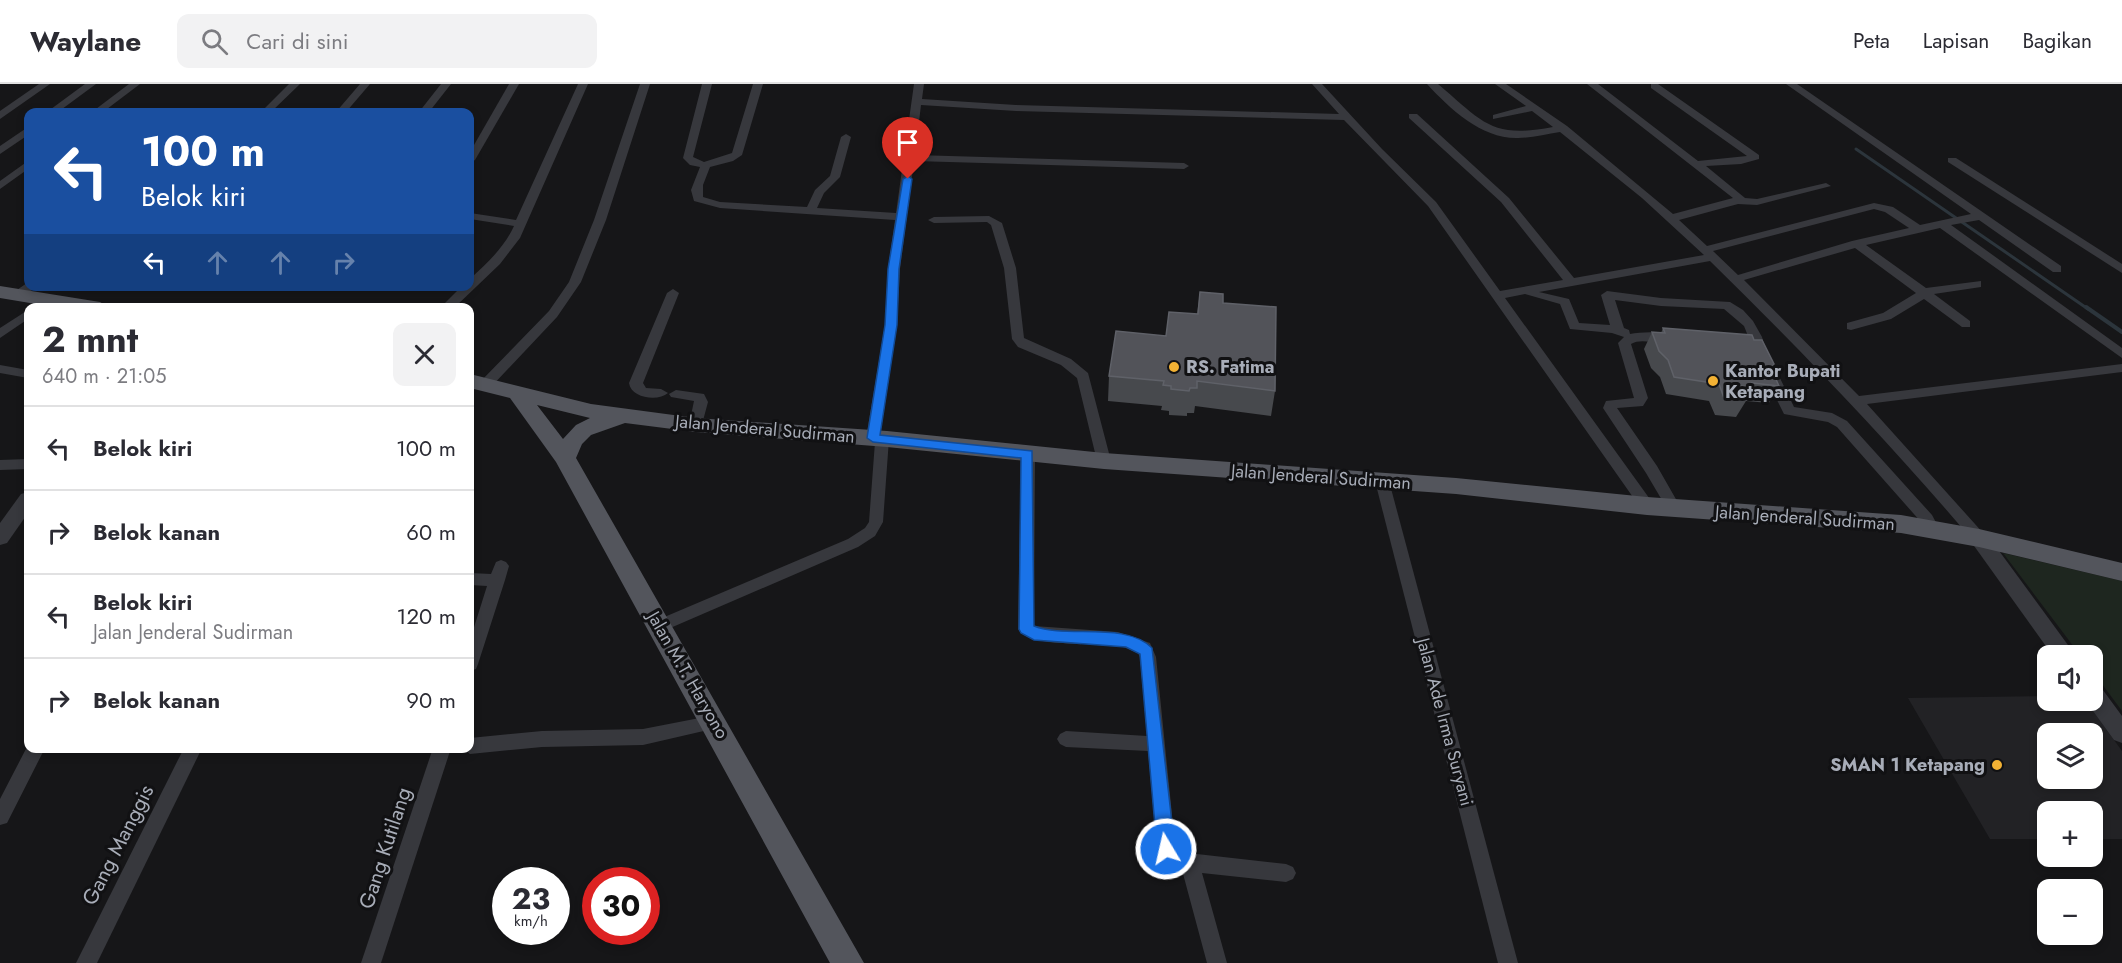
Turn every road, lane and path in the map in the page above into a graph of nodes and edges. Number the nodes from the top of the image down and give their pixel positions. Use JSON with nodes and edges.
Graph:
{"nodes":[{"id":1,"x":45,"y":84,"type":"edge"},
{"id":2,"x":91,"y":84,"type":"edge"},
{"id":3,"x":135,"y":84,"type":"edge"},
{"id":4,"x":295,"y":84,"type":"edge"},
{"id":5,"x":365,"y":84,"type":"edge"},
{"id":6,"x":446,"y":84,"type":"edge"},
{"id":7,"x":514,"y":84,"type":"edge"},
{"id":8,"x":528,"y":84,"type":"edge"},
{"id":9,"x":583,"y":84,"type":"edge"},
{"id":10,"x":645,"y":84,"type":"edge"},
{"id":11,"x":707,"y":84,"type":"edge"},
{"id":12,"x":758,"y":84,"type":"edge"},
{"id":13,"x":920,"y":84,"type":"edge"},
{"id":14,"x":1317,"y":84,"type":"edge"},
{"id":15,"x":1432,"y":84,"type":"edge"},
{"id":16,"x":1500,"y":84,"type":"edge"},
{"id":17,"x":1592,"y":84,"type":"edge"},
{"id":18,"x":1791,"y":84,"type":"edge"},
{"id":19,"x":1654,"y":86,"type":"dead end"},
{"id":20,"x":917,"y":102,"type":"junction"},
{"id":21,"x":1535,"y":107,"type":"junction"},
{"id":22,"x":58,"y":108,"type":"edge"},
{"id":23,"x":102,"y":108,"type":"edge"},
{"id":24,"x":270,"y":108,"type":"edge"},
{"id":25,"x":344,"y":108,"type":"edge"},
{"id":26,"x":427,"y":108,"type":"edge"},
{"id":27,"x":0,"y":116,"type":"edge"},
{"id":28,"x":1413,"y":116,"type":"dead end"},
{"id":29,"x":1347,"y":117,"type":"junction"},
{"id":30,"x":1497,"y":117,"type":"dead end"},
{"id":31,"x":1563,"y":128,"type":"junction"},
{"id":32,"x":24,"y":133,"type":"edge"},
{"id":33,"x":846,"y":137,"type":"dead end"},
{"id":34,"x":0,"y":151,"type":"edge"},
{"id":35,"x":474,"y":153,"type":"edge"},
{"id":36,"x":910,"y":158,"type":"junction"},
{"id":37,"x":1952,"y":160,"type":"dead end"},
{"id":38,"x":1698,"y":164,"type":"junction"},
{"id":39,"x":704,"y":165,"type":"junction"},
{"id":40,"x":1184,"y":166,"type":"dead end"},
{"id":41,"x":24,"y":167,"type":"edge"},
{"id":42,"x":0,"y":186,"type":"edge"},
{"id":43,"x":1827,"y":186,"type":"dead end"},
{"id":44,"x":1738,"y":201,"type":"junction"},
{"id":45,"x":811,"y":210,"type":"junction"},
{"id":46,"x":1980,"y":216,"type":"junction"},
{"id":47,"x":474,"y":217,"type":"edge"},
{"id":48,"x":902,"y":217,"type":"junction"},
{"id":49,"x":1672,"y":218,"type":"junction"},
{"id":50,"x":934,"y":220,"type":"dead end"},
{"id":51,"x":521,"y":224,"type":"junction"},
{"id":52,"x":1941,"y":224,"type":"junction"},
{"id":53,"x":1917,"y":228,"type":"junction"},
{"id":54,"x":1856,"y":243,"type":"junction"},
{"id":55,"x":1708,"y":253,"type":"junction"},
{"id":56,"x":2057,"y":269,"type":"dead end"},
{"id":57,"x":2122,"y":269,"type":"edge"},
{"id":58,"x":1736,"y":279,"type":"junction"},
{"id":59,"x":474,"y":282,"type":"edge"},
{"id":60,"x":1572,"y":283,"type":"junction"},
{"id":61,"x":1977,"y":284,"type":"dead end"},
{"id":62,"x":16,"y":291,"type":"edge"},
{"id":63,"x":464,"y":291,"type":"edge"},
{"id":64,"x":1521,"y":291,"type":"junction"},
{"id":65,"x":1926,"y":292,"type":"junction"},
{"id":66,"x":673,"y":293,"type":"dead end"},
{"id":67,"x":1499,"y":295,"type":"junction"},
{"id":68,"x":43,"y":303,"type":"edge"},
{"id":69,"x":451,"y":303,"type":"edge"},
{"id":70,"x":24,"y":317,"type":"edge"},
{"id":71,"x":1966,"y":324,"type":"dead end"},
{"id":72,"x":1851,"y":326,"type":"dead end"},
{"id":73,"x":1618,"y":330,"type":"junction"},
{"id":74,"x":0,"y":334,"type":"edge"},
{"id":75,"x":1633,"y":337,"type":"junction"},
{"id":76,"x":1679,"y":340,"type":"edge"},
{"id":77,"x":2122,"y":354,"type":"edge"},
{"id":78,"x":2122,"y":368,"type":"edge"},
{"id":79,"x":0,"y":369,"type":"edge"},
{"id":80,"x":24,"y":373,"type":"edge"},
{"id":81,"x":477,"y":383,"type":"edge"},
{"id":82,"x":518,"y":394,"type":"junction"},
{"id":83,"x":1857,"y":401,"type":"junction"},
{"id":84,"x":625,"y":417,"type":"junction"},
{"id":85,"x":696,"y":425,"type":"junction"},
{"id":86,"x":878,"y":439,"type":"junction"},
{"id":87,"x":1028,"y":454,"type":"junction"},
{"id":88,"x":565,"y":458,"type":"junction"},
{"id":89,"x":1104,"y":461,"type":"junction"},
{"id":90,"x":24,"y":464,"type":"edge"},
{"id":91,"x":0,"y":465,"type":"edge"},
{"id":92,"x":1382,"y":481,"type":"junction"},
{"id":93,"x":24,"y":505,"type":"edge"},
{"id":94,"x":1647,"y":506,"type":"junction"},
{"id":95,"x":1674,"y":508,"type":"junction"},
{"id":96,"x":1931,"y":528,"type":"junction"},
{"id":97,"x":0,"y":538,"type":"edge"},
{"id":98,"x":1979,"y":538,"type":"junction"},
{"id":99,"x":2122,"y":572,"type":"edge"},
{"id":100,"x":474,"y":578,"type":"edge"},
{"id":101,"x":661,"y":626,"type":"junction"},
{"id":102,"x":2057,"y":645,"type":"edge"},
{"id":103,"x":474,"y":651,"type":"edge"},
{"id":104,"x":2103,"y":708,"type":"edge"},
{"id":105,"x":715,"y":722,"type":"junction"},
{"id":106,"x":2122,"y":733,"type":"edge"},
{"id":107,"x":1066,"y":739,"type":"dead end"},
{"id":108,"x":1155,"y":744,"type":"junction"},
{"id":109,"x":474,"y":746,"type":"edge"},
{"id":110,"x":33,"y":753,"type":"edge"},
{"id":111,"x":191,"y":753,"type":"edge"},
{"id":112,"x":443,"y":753,"type":"edge"},
{"id":113,"x":0,"y":817,"type":"edge"},
{"id":114,"x":1190,"y":863,"type":"junction"},
{"id":115,"x":1286,"y":873,"type":"dead end"},
{"id":116,"x":86,"y":963,"type":"edge"},
{"id":117,"x":371,"y":963,"type":"edge"},
{"id":118,"x":848,"y":963,"type":"edge"},
{"id":119,"x":1217,"y":963,"type":"edge"},
{"id":120,"x":1508,"y":963,"type":"edge"}],
"edges":[{"from":1,"to":27,"type":"street"},
{"from":2,"to":22,"type":"street"},
{"from":3,"to":23,"type":"street"},
{"from":4,"to":24,"type":"street"},
{"from":5,"to":25,"type":"street"},
{"from":6,"to":26,"type":"street"},
{"from":7,"to":8,"type":"street"},
{"from":7,"to":35,"type":"street"},
{"from":9,"to":51,"type":"street"},
{"from":10,"to":81,"type":"street"},
{"from":11,"to":39,"type":"street"},
{"from":12,"to":39,"type":"street"},
{"from":13,"to":20,"type":"street"},
{"from":14,"to":29,"type":"street"},
{"from":15,"to":31,"type":"street"},
{"from":16,"to":21,"type":"street"},
{"from":17,"to":38,"type":"street"},
{"from":18,"to":46,"type":"street"},
{"from":19,"to":38,"type":"street"},
{"from":20,"to":29,"type":"street"},
{"from":20,"to":36,"type":"street"},
{"from":21,"to":30,"type":"street"},
{"from":21,"to":31,"type":"street"},
{"from":28,"to":60,"type":"street"},
{"from":29,"to":67,"type":"street"},
{"from":31,"to":49,"type":"street"},
{"from":32,"to":34,"type":"street"},
{"from":33,"to":45,"type":"street"},
{"from":36,"to":40,"type":"street"},
{"from":36,"to":48,"type":"street"},
{"from":37,"to":57,"type":"street"},
{"from":38,"to":44,"type":"street"},
{"from":39,"to":45,"type":"street"},
{"from":41,"to":42,"type":"street"},
{"from":43,"to":44,"type":"street"},
{"from":44,"to":49,"type":"street"},
{"from":45,"to":48,"type":"street"},
{"from":46,"to":52,"type":"street"},
{"from":46,"to":56,"type":"street"},
{"from":47,"to":51,"type":"street"},
{"from":48,"to":86,"type":"street"},
{"from":49,"to":55,"type":"street"},
{"from":50,"to":89,"type":"street"},
{"from":51,"to":59,"type":"street"},
{"from":52,"to":53,"type":"street"},
{"from":52,"to":77,"type":"street"},
{"from":53,"to":54,"type":"street"},
{"from":53,"to":55,"type":"street"},
{"from":54,"to":58,"type":"street"},
{"from":54,"to":65,"type":"street"},
{"from":55,"to":58,"type":"street"},
{"from":55,"to":60,"type":"street"},
{"from":58,"to":83,"type":"street"},
{"from":60,"to":64,"type":"street"},
{"from":61,"to":65,"type":"street"},
{"from":62,"to":68,"type":"main road"},
{"from":63,"to":69,"type":"street"},
{"from":64,"to":67,"type":"street"},
{"from":64,"to":73,"type":"street"},
{"from":65,"to":71,"type":"street"},
{"from":65,"to":72,"type":"street"},
{"from":66,"to":85,"type":"street"},
{"from":67,"to":94,"type":"street"},
{"from":70,"to":74,"type":"street"},
{"from":73,"to":75,"type":"street"},
{"from":73,"to":96,"type":"street"},
{"from":75,"to":76,"type":"street"},
{"from":75,"to":95,"type":"street"},
{"from":78,"to":83,"type":"street"},
{"from":79,"to":80,"type":"street"},
{"from":81,"to":82,"type":"main road","name":"Jalan Jenderal Sudirman"},
{"from":82,"to":84,"type":"main road","name":"Jalan Jenderal Sudirman"},
{"from":82,"to":88,"type":"main road","name":"Jalan M.T. Haryono"},
{"from":83,"to":98,"type":"street"},
{"from":84,"to":85,"type":"main road","name":"Jalan Jenderal Sudirman"},
{"from":84,"to":88,"type":"main road"},
{"from":85,"to":86,"type":"main road","name":"Jalan Jenderal Sudirman"},
{"from":86,"to":87,"type":"main road","name":"Jalan Jenderal Sudirman"},
{"from":86,"to":101,"type":"street"},
{"from":87,"to":89,"type":"main road","name":"Jalan Jenderal Sudirman"},
{"from":87,"to":108,"type":"street"},
{"from":88,"to":101,"type":"main road","name":"Jalan M.T. Haryono"},
{"from":89,"to":92,"type":"main road","name":"Jalan Jenderal Sudirman"},
{"from":90,"to":91,"type":"street"},
{"from":92,"to":94,"type":"main road","name":"Jalan Jenderal Sudirman"},
{"from":92,"to":120,"type":"street","name":"Jalan Ade Irma Suryani"},
{"from":93,"to":97,"type":"street"},
{"from":94,"to":95,"type":"main road","name":"Jalan Jenderal Sudirman"},
{"from":95,"to":96,"type":"main road","name":"Jalan Jenderal Sudirman"},
{"from":96,"to":98,"type":"main road","name":"Jalan Jenderal Sudirman"},
{"from":98,"to":99,"type":"main road","name":"Jalan Jenderal Sudirman"},
{"from":98,"to":102,"type":"street"},
{"from":100,"to":103,"type":"street"},
{"from":101,"to":105,"type":"main road","name":"Jalan M.T. Haryono"},
{"from":104,"to":106,"type":"street"},
{"from":105,"to":109,"type":"street"},
{"from":105,"to":118,"type":"main road","name":"Jalan M.T. Haryono"},
{"from":107,"to":108,"type":"street"},
{"from":108,"to":114,"type":"street"},
{"from":110,"to":113,"type":"street"},
{"from":111,"to":116,"type":"street","name":"Gang Manggis"},
{"from":112,"to":117,"type":"street","name":"Gang Kutilang"},
{"from":114,"to":115,"type":"street"},
{"from":114,"to":119,"type":"street"}]}
